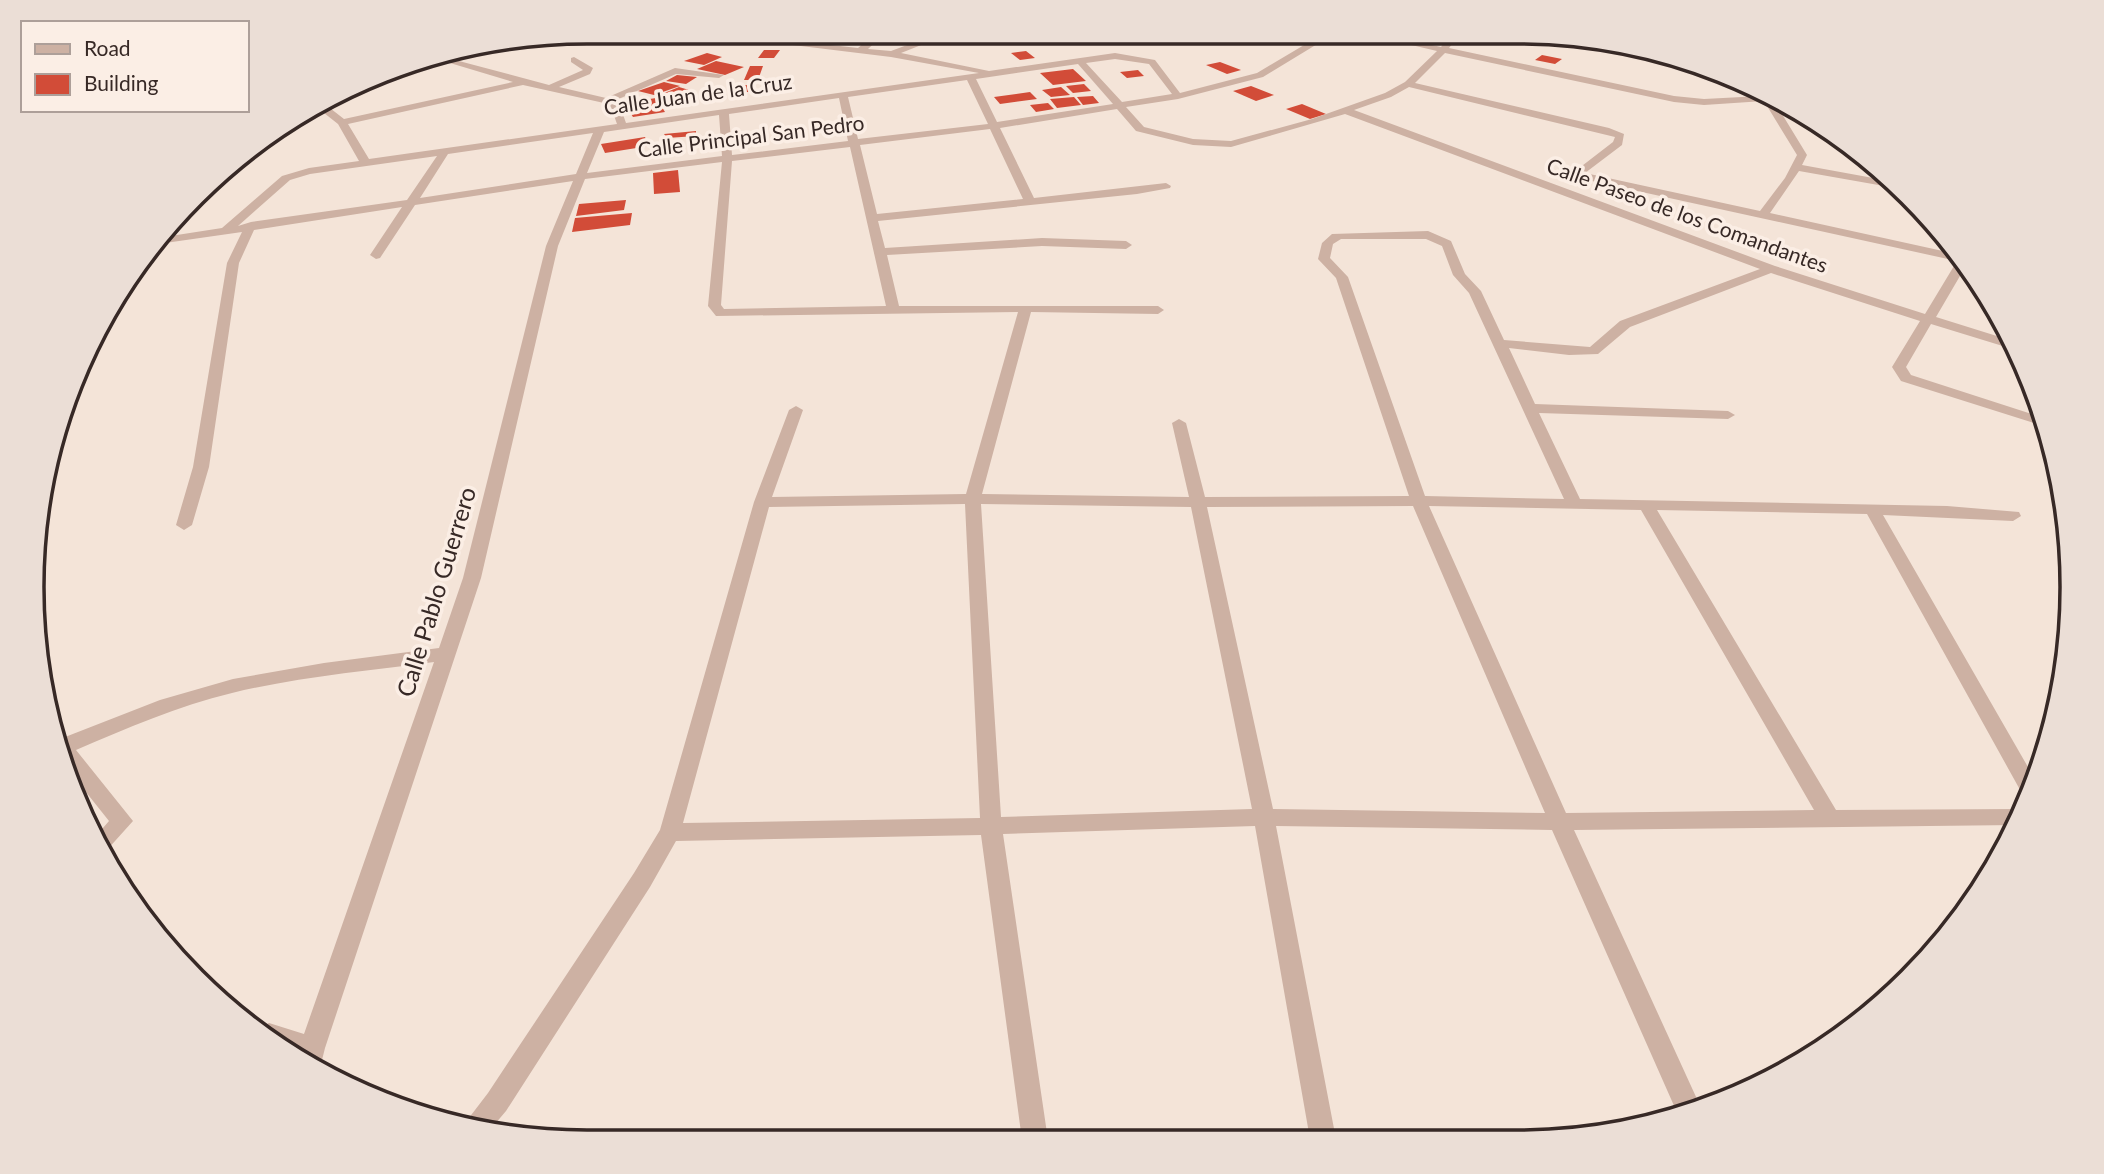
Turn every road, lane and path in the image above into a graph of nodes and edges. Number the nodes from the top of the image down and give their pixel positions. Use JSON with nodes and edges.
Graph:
{"nodes":[{"id":1,"x":832,"y":44,"type":"edge"},
{"id":2,"x":867,"y":44,"type":"edge"},
{"id":3,"x":918,"y":44,"type":"edge"},
{"id":4,"x":1313,"y":44,"type":"edge"},
{"id":5,"x":1419,"y":44,"type":"edge"},
{"id":6,"x":1447,"y":44,"type":"edge"},
{"id":7,"x":1443,"y":49,"type":"junction"},
{"id":8,"x":860,"y":50,"type":"junction"},
{"id":9,"x":891,"y":54,"type":"junction"},
{"id":10,"x":575,"y":60,"type":"dead end"},
{"id":11,"x":449,"y":61,"type":"edge"},
{"id":12,"x":1081,"y":62,"type":"junction"},
{"id":13,"x":995,"y":73,"type":"junction"},
{"id":14,"x":719,"y":75,"type":"dead end"},
{"id":15,"x":970,"y":76,"type":"junction"},
{"id":16,"x":524,"y":82,"type":"junction"},
{"id":17,"x":1408,"y":84,"type":"junction"},
{"id":18,"x":550,"y":88,"type":"junction"},
{"id":19,"x":842,"y":93,"type":"junction"},
{"id":20,"x":1178,"y":96,"type":"junction"},
{"id":21,"x":1753,"y":98,"type":"edge"},
{"id":22,"x":607,"y":101,"type":"junction"},
{"id":23,"x":1119,"y":106,"type":"junction"},
{"id":24,"x":327,"y":110,"type":"edge"},
{"id":25,"x":724,"y":110,"type":"junction"},
{"id":26,"x":1777,"y":110,"type":"edge"},
{"id":27,"x":1348,"y":111,"type":"junction"},
{"id":28,"x":342,"y":122,"type":"junction"},
{"id":29,"x":622,"y":125,"type":"junction"},
{"id":30,"x":992,"y":126,"type":"junction"},
{"id":31,"x":600,"y":128,"type":"junction"},
{"id":32,"x":854,"y":143,"type":"junction"},
{"id":33,"x":443,"y":153,"type":"junction"},
{"id":34,"x":727,"y":160,"type":"junction"},
{"id":35,"x":366,"y":163,"type":"junction"},
{"id":36,"x":1796,"y":167,"type":"junction"},
{"id":37,"x":1575,"y":174,"type":"junction"},
{"id":38,"x":578,"y":177,"type":"junction"},
{"id":39,"x":1878,"y":182,"type":"edge"},
{"id":40,"x":1166,"y":186,"type":"dead end"},
{"id":41,"x":1558,"y":191,"type":"junction"},
{"id":42,"x":1030,"y":202,"type":"junction"},
{"id":43,"x":408,"y":204,"type":"junction"},
{"id":44,"x":1764,"y":214,"type":"junction"},
{"id":45,"x":871,"y":218,"type":"junction"},
{"id":46,"x":251,"y":225,"type":"junction"},
{"id":47,"x":227,"y":229,"type":"junction"},
{"id":48,"x":170,"y":239,"type":"edge"},
{"id":49,"x":1126,"y":245,"type":"dead end"},
{"id":50,"x":882,"y":252,"type":"junction"},
{"id":51,"x":376,"y":255,"type":"dead end"},
{"id":52,"x":1947,"y":255,"type":"edge"},
{"id":53,"x":1772,"y":269,"type":"junction"},
{"id":54,"x":1958,"y":270,"type":"edge"},
{"id":55,"x":1026,"y":307,"type":"junction"},
{"id":56,"x":1158,"y":310,"type":"dead end"},
{"id":57,"x":894,"y":311,"type":"junction"},
{"id":58,"x":1929,"y":320,"type":"junction"},
{"id":59,"x":2001,"y":342,"type":"edge"},
{"id":60,"x":1498,"y":343,"type":"junction"},
{"id":61,"x":1529,"y":408,"type":"junction"},
{"id":62,"x":796,"y":410,"type":"dead end"},
{"id":63,"x":1728,"y":415,"type":"dead end"},
{"id":64,"x":2033,"y":419,"type":"edge"},
{"id":65,"x":1179,"y":423,"type":"dead end"},
{"id":66,"x":973,"y":499,"type":"junction"},
{"id":67,"x":1419,"y":501,"type":"junction"},
{"id":68,"x":761,"y":502,"type":"junction"},
{"id":69,"x":1199,"y":502,"type":"junction"},
{"id":70,"x":1574,"y":503,"type":"junction"},
{"id":71,"x":1646,"y":505,"type":"junction"},
{"id":72,"x":1873,"y":512,"type":"junction"},
{"id":73,"x":2013,"y":516,"type":"dead end"},
{"id":74,"x":184,"y":525,"type":"dead end"},
{"id":75,"x":446,"y":654,"type":"junction"},
{"id":76,"x":67,"y":744,"type":"edge"},
{"id":77,"x":72,"y":758,"type":"edge"},
{"id":78,"x":2025,"y":780,"type":"edge"},
{"id":79,"x":2009,"y":816,"type":"edge"},
{"id":80,"x":1264,"y":817,"type":"junction"},
{"id":81,"x":1830,"y":818,"type":"junction"},
{"id":82,"x":1559,"y":822,"type":"junction"},
{"id":83,"x":991,"y":826,"type":"junction"},
{"id":84,"x":670,"y":832,"type":"junction"},
{"id":85,"x":106,"y":839,"type":"edge"},
{"id":86,"x":311,"y":1055,"type":"edge"},
{"id":87,"x":1686,"y":1103,"type":"edge"},
{"id":88,"x":482,"y":1120,"type":"edge"},
{"id":89,"x":1034,"y":1130,"type":"edge"},
{"id":90,"x":1322,"y":1130,"type":"edge"}],
"edges":[{"from":1,"to":8,"type":"street"},
{"from":2,"to":8,"type":"street"},
{"from":3,"to":9,"type":"street"},
{"from":4,"to":20,"type":"street","name":"Calle Principal San Pedro"},
{"from":5,"to":7,"type":"street"},
{"from":6,"to":7,"type":"street"},
{"from":7,"to":17,"type":"street"},
{"from":7,"to":21,"type":"street"},
{"from":8,"to":9,"type":"street"},
{"from":9,"to":13,"type":"street"},
{"from":10,"to":18,"type":"street"},
{"from":11,"to":16,"type":"street"},
{"from":12,"to":13,"type":"street","name":"Calle Juan de la Cruz"},
{"from":12,"to":20,"type":"street","name":"Calle Juan de la Cruz"},
{"from":12,"to":23,"type":"street"},
{"from":13,"to":15,"type":"street","name":"Calle Juan de la Cruz"},
{"from":14,"to":22,"type":"street"},
{"from":15,"to":19,"type":"street","name":"Calle Juan de la Cruz"},
{"from":15,"to":30,"type":"street"},
{"from":16,"to":18,"type":"street"},
{"from":16,"to":28,"type":"street"},
{"from":17,"to":27,"type":"street"},
{"from":17,"to":37,"type":"street"},
{"from":18,"to":22,"type":"street"},
{"from":19,"to":25,"type":"street","name":"Calle Juan de la Cruz"},
{"from":19,"to":32,"type":"street"},
{"from":20,"to":23,"type":"street","name":"Calle Principal San Pedro"},
{"from":22,"to":29,"type":"street"},
{"from":23,"to":27,"type":"street"},
{"from":23,"to":30,"type":"street","name":"Calle Principal San Pedro"},
{"from":24,"to":28,"type":"street"},
{"from":25,"to":29,"type":"street","name":"Calle Juan de la Cruz"},
{"from":25,"to":34,"type":"street"},
{"from":26,"to":36,"type":"street"},
{"from":27,"to":41,"type":"street","name":"Calle Paseo de los Comandantes"},
{"from":28,"to":35,"type":"street"},
{"from":29,"to":31,"type":"street","name":"Calle Juan de la Cruz"},
{"from":30,"to":32,"type":"street","name":"Calle Principal San Pedro"},
{"from":30,"to":42,"type":"street"},
{"from":31,"to":33,"type":"street","name":"Calle Juan de la Cruz"},
{"from":31,"to":38,"type":"street","name":"Calle Pablo Guerrero"},
{"from":32,"to":34,"type":"street","name":"Calle Principal San Pedro"},
{"from":32,"to":45,"type":"street"},
{"from":33,"to":35,"type":"street","name":"Calle Juan de la Cruz"},
{"from":33,"to":43,"type":"street"},
{"from":34,"to":38,"type":"street","name":"Calle Principal San Pedro"},
{"from":34,"to":57,"type":"street"},
{"from":35,"to":47,"type":"street","name":"Calle Juan de la Cruz"},
{"from":36,"to":39,"type":"street"},
{"from":36,"to":44,"type":"street"},
{"from":37,"to":41,"type":"street"},
{"from":37,"to":44,"type":"street"},
{"from":38,"to":43,"type":"street","name":"Calle Principal San Pedro"},
{"from":38,"to":75,"type":"street","name":"Calle Pablo Guerrero"},
{"from":40,"to":42,"type":"street"},
{"from":41,"to":53,"type":"street","name":"Calle Paseo de los Comandantes"},
{"from":42,"to":45,"type":"street"},
{"from":43,"to":46,"type":"street","name":"Calle Principal San Pedro"},
{"from":43,"to":51,"type":"street"},
{"from":44,"to":52,"type":"street"},
{"from":45,"to":50,"type":"street"},
{"from":46,"to":47,"type":"street","name":"Calle Principal San Pedro"},
{"from":46,"to":74,"type":"street"},
{"from":47,"to":48,"type":"street","name":"Calle Principal San Pedro"},
{"from":49,"to":50,"type":"street"},
{"from":50,"to":57,"type":"street"},
{"from":53,"to":58,"type":"street","name":"Calle Paseo de los Comandantes"},
{"from":53,"to":60,"type":"street"},
{"from":54,"to":58,"type":"street"},
{"from":55,"to":56,"type":"street"},
{"from":55,"to":57,"type":"street"},
{"from":55,"to":66,"type":"street"},
{"from":58,"to":59,"type":"street","name":"Calle Paseo de los Comandantes"},
{"from":58,"to":64,"type":"street"},
{"from":60,"to":61,"type":"street"},
{"from":60,"to":67,"type":"street"},
{"from":61,"to":63,"type":"street"},
{"from":61,"to":70,"type":"street"},
{"from":62,"to":68,"type":"street"},
{"from":65,"to":69,"type":"street"},
{"from":66,"to":68,"type":"street"},
{"from":66,"to":69,"type":"street"},
{"from":66,"to":83,"type":"street"},
{"from":67,"to":69,"type":"street"},
{"from":67,"to":70,"type":"street"},
{"from":67,"to":82,"type":"street"},
{"from":68,"to":84,"type":"street"},
{"from":69,"to":80,"type":"street"},
{"from":70,"to":71,"type":"street"},
{"from":71,"to":72,"type":"street"},
{"from":71,"to":81,"type":"street"},
{"from":72,"to":73,"type":"street"},
{"from":72,"to":78,"type":"street"},
{"from":75,"to":76,"type":"street"},
{"from":75,"to":86,"type":"street","name":"Calle Pablo Guerrero"},
{"from":77,"to":85,"type":"street"},
{"from":79,"to":81,"type":"street"},
{"from":80,"to":82,"type":"street"},
{"from":80,"to":83,"type":"street"},
{"from":80,"to":90,"type":"street"},
{"from":81,"to":82,"type":"street"},
{"from":82,"to":87,"type":"street"},
{"from":83,"to":84,"type":"street"},
{"from":83,"to":89,"type":"street"},
{"from":84,"to":88,"type":"street"}]}
